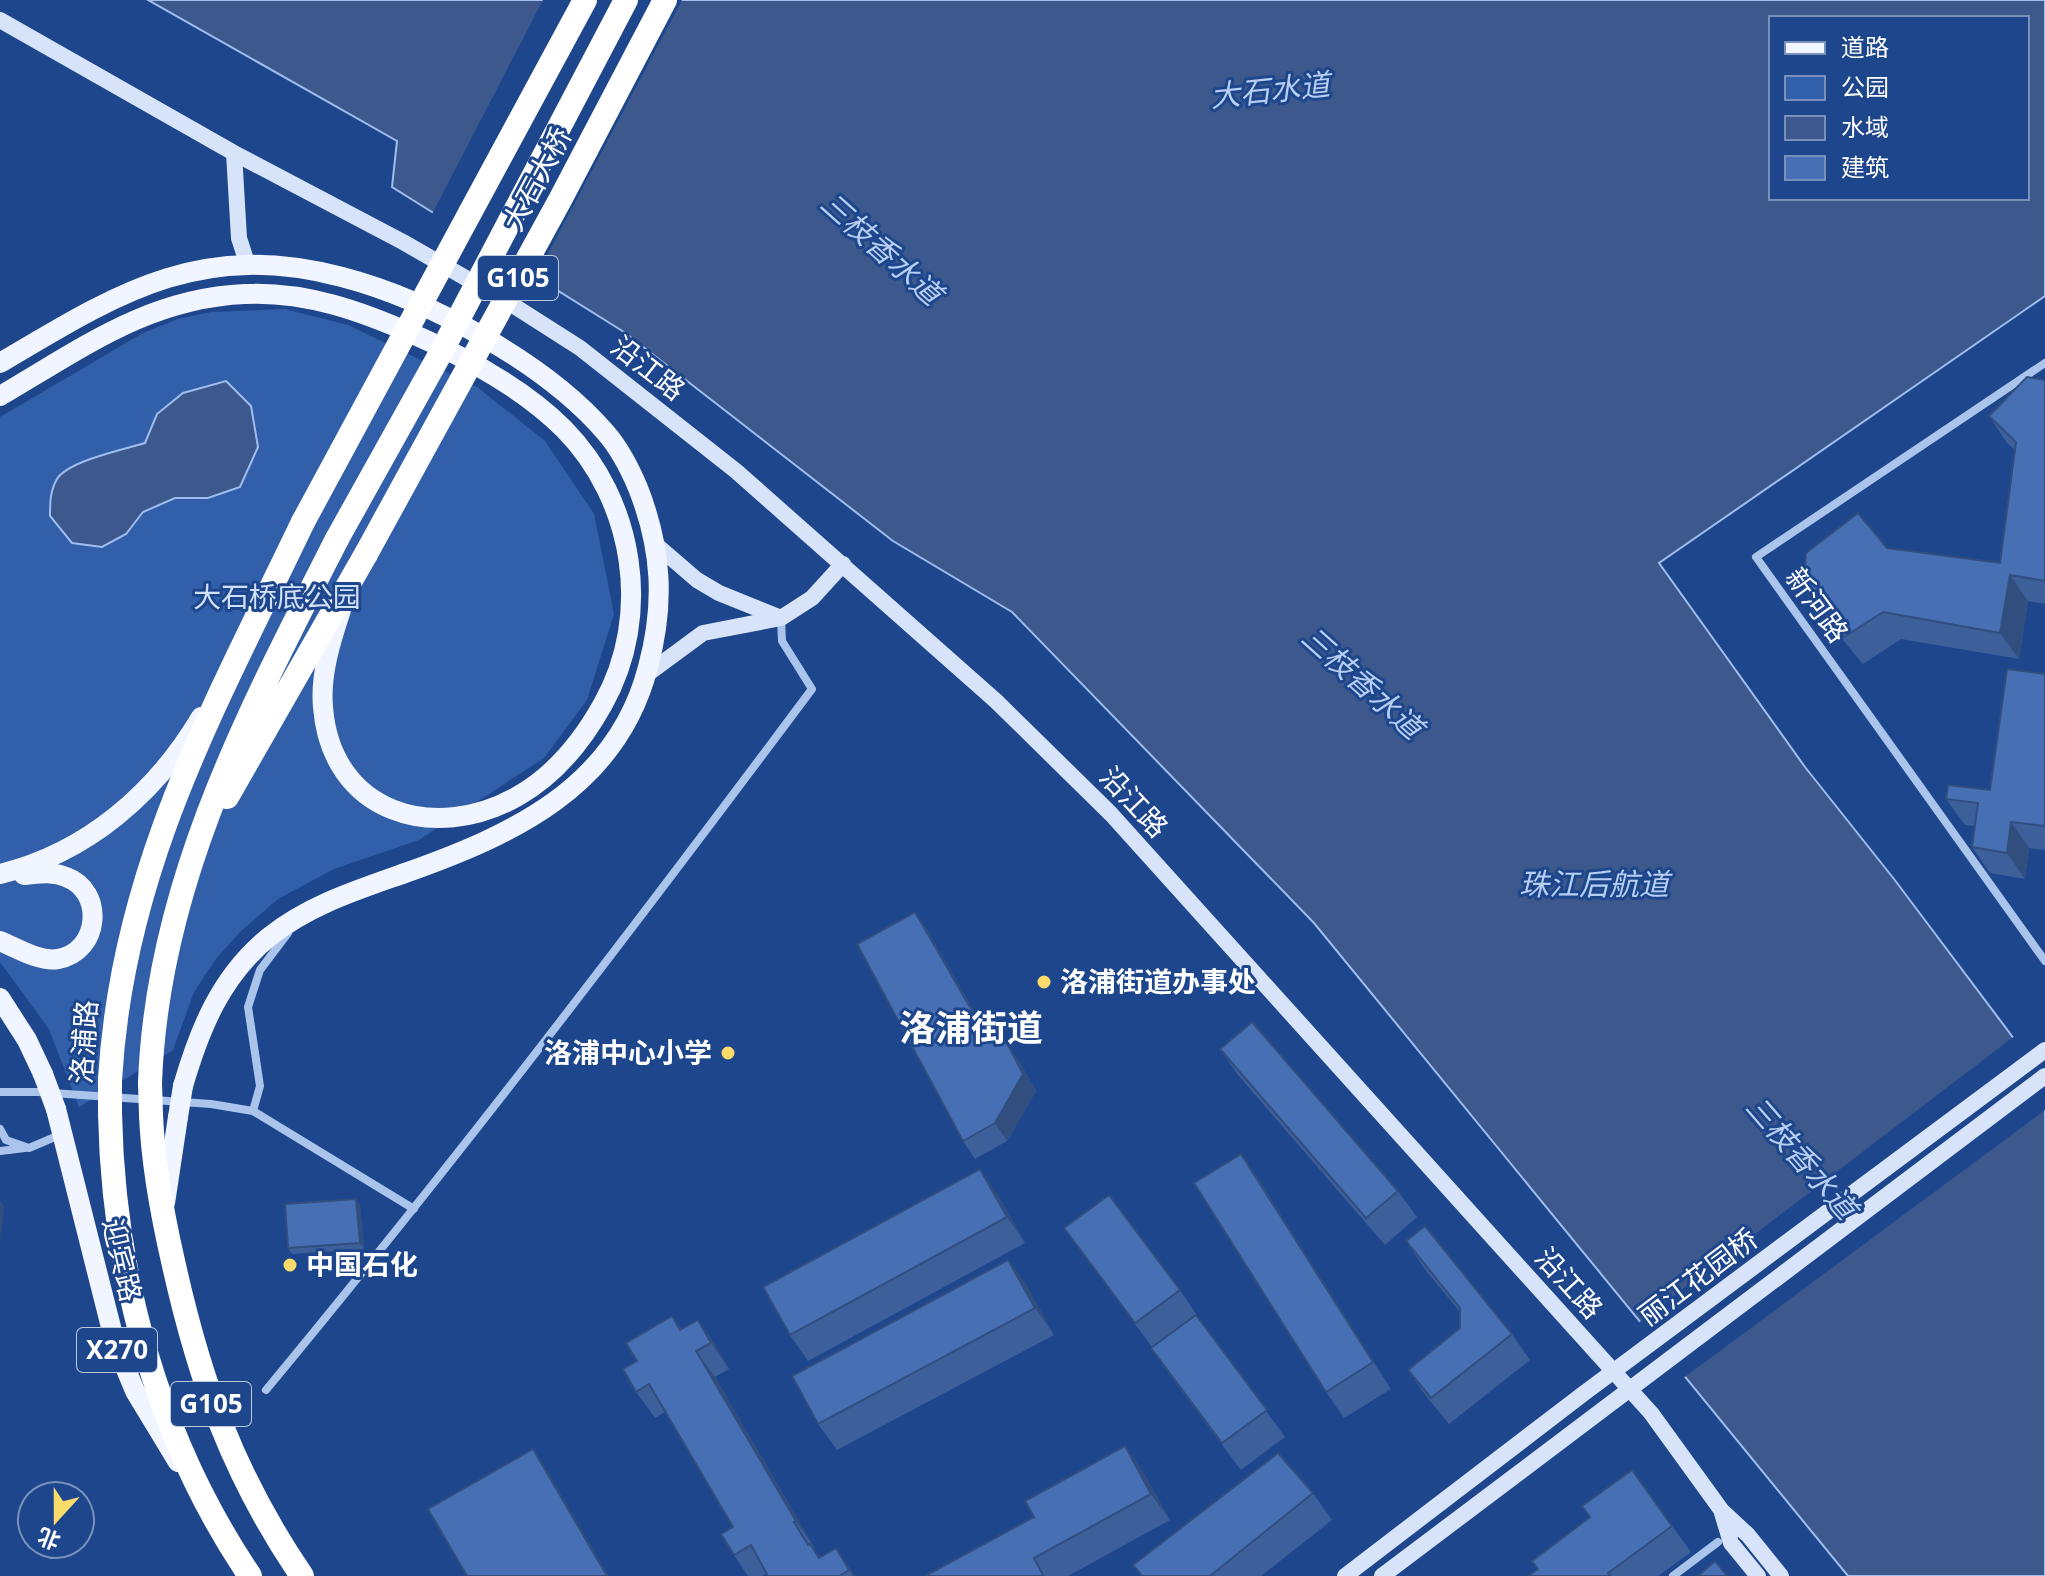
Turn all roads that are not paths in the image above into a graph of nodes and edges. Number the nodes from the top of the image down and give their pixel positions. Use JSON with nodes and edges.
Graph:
{"nodes":[{"id":1,"x":585,"y":0,"type":"edge"},
{"id":2,"x":626,"y":0,"type":"edge"},
{"id":3,"x":665,"y":0,"type":"edge"},
{"id":4,"x":0,"y":20,"type":"edge"},
{"id":5,"x":234,"y":153,"type":"junction"},
{"id":6,"x":248,"y":266,"type":"junction"},
{"id":7,"x":0,"y":363,"type":"edge"},
{"id":8,"x":2045,"y":363,"type":"edge"},
{"id":9,"x":0,"y":396,"type":"edge"},
{"id":10,"x":303,"y":522,"type":"junction"},
{"id":11,"x":654,"y":543,"type":"junction"},
{"id":12,"x":366,"y":554,"type":"junction"},
{"id":13,"x":843,"y":564,"type":"junction"},
{"id":14,"x":781,"y":618,"type":"junction"},
{"id":15,"x":646,"y":675,"type":"junction"},
{"id":16,"x":0,"y":876,"type":"edge"},
{"id":17,"x":186,"y":878,"type":"junction"},
{"id":18,"x":310,"y":910,"type":"junction"},
{"id":19,"x":0,"y":941,"type":"edge"},
{"id":20,"x":2045,"y":961,"type":"edge"},
{"id":21,"x":0,"y":998,"type":"edge"},
{"id":22,"x":2045,"y":1050,"type":"edge"},
{"id":23,"x":2045,"y":1076,"type":"edge"},
{"id":24,"x":0,"y":1092,"type":"edge"},
{"id":25,"x":253,"y":1111,"type":"junction"},
{"id":26,"x":0,"y":1129,"type":"edge"},
{"id":27,"x":63,"y":1134,"type":"junction"},
{"id":28,"x":29,"y":1148,"type":"junction"},
{"id":29,"x":0,"y":1151,"type":"edge"},
{"id":30,"x":414,"y":1209,"type":"junction"},
{"id":31,"x":164,"y":1214,"type":"junction"},
{"id":32,"x":266,"y":1390,"type":"dead end"},
{"id":33,"x":1722,"y":1511,"type":"junction"},
{"id":34,"x":1718,"y":1542,"type":"dead end"},
{"id":35,"x":246,"y":1570,"type":"edge"},
{"id":36,"x":302,"y":1576,"type":"edge"},
{"id":37,"x":1345,"y":1576,"type":"edge"},
{"id":38,"x":1382,"y":1576,"type":"edge"},
{"id":39,"x":1673,"y":1576,"type":"edge"},
{"id":40,"x":1758,"y":1576,"type":"edge"},
{"id":41,"x":1781,"y":1576,"type":"edge"}],
"edges":[{"from":1,"to":10,"type":"highway","name":"大石大桥","number":"G105","bridge":true},
{"from":2,"to":17,"type":"highway","name":"大石大桥","number":"G105","bridge":true},
{"from":3,"to":12,"type":"highway","name":"大石大桥","number":"G105","bridge":true},
{"from":4,"to":5,"type":"street","name":"沿江路"},
{"from":5,"to":6,"type":"street"},
{"from":5,"to":13,"type":"street","name":"沿江路"},
{"from":6,"to":7,"type":"main road"},
{"from":6,"to":11,"type":"main road"},
{"from":8,"to":20,"type":"street","name":"新河路"},
{"from":9,"to":12,"type":"main road"},
{"from":10,"to":16,"type":"main road"},
{"from":10,"to":35,"type":"highway","name":"洛浦路","number":"G105","bridge":true},
{"from":11,"to":14,"type":"street"},
{"from":11,"to":15,"type":"main road"},
{"from":12,"to":17,"type":"highway","number":"G105"},
{"from":13,"to":14,"type":"street"},
{"from":13,"to":33,"type":"street","name":"沿江路"},
{"from":14,"to":15,"type":"street"},
{"from":14,"to":30,"type":"street"},
{"from":15,"to":18,"type":"main road"},
{"from":16,"to":19,"type":"main road"},
{"from":17,"to":31,"type":"highway","number":"G105","bridge":true},
{"from":18,"to":25,"type":"street"},
{"from":18,"to":31,"type":"main road","bridge":true},
{"from":21,"to":27,"type":"main road","name":"迎宾路","number":"X270","bridge":true},
{"from":22,"to":37,"type":"street","name":"丽江花园桥","bridge":true},
{"from":23,"to":38,"type":"street","name":"丽江花园桥","bridge":true},
{"from":24,"to":25,"type":"street"},
{"from":25,"to":30,"type":"street"},
{"from":26,"to":28,"type":"street"},
{"from":27,"to":28,"type":"street"},
{"from":27,"to":35,"type":"main road","name":"迎宾路","number":"X270"},
{"from":28,"to":29,"type":"street"},
{"from":30,"to":32,"type":"street"},
{"from":31,"to":36,"type":"highway","number":"G105"},
{"from":33,"to":40,"type":"street"},
{"from":33,"to":41,"type":"street"},
{"from":34,"to":39,"type":"street"}]}
